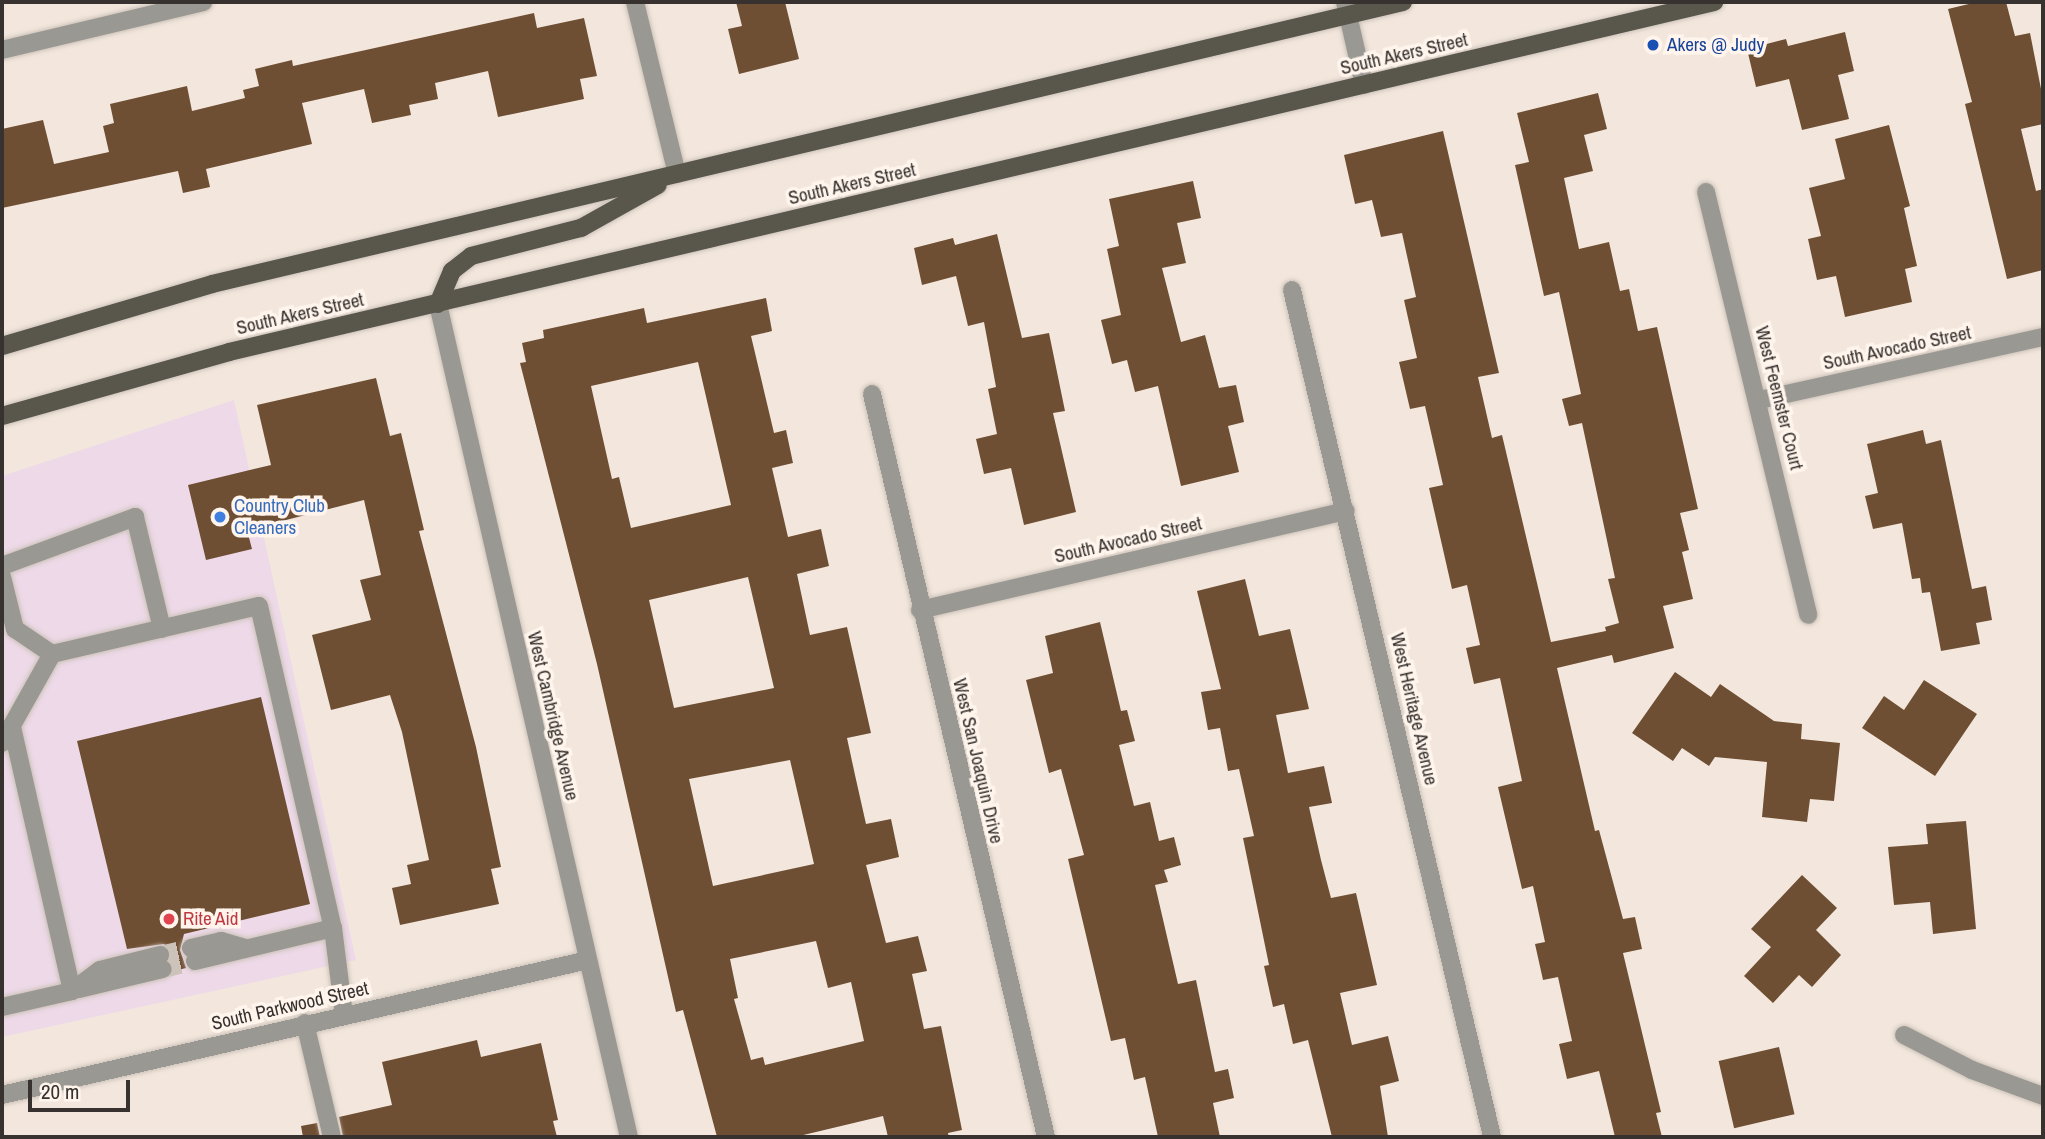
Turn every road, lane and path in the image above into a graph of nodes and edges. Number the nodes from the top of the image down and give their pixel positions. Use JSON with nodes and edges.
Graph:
{"nodes":[{"id":1,"x":203,"y":2,"type":"edge"},
{"id":2,"x":635,"y":2,"type":"edge"},
{"id":3,"x":1404,"y":2,"type":"edge"},
{"id":4,"x":1714,"y":2,"type":"edge"},
{"id":5,"x":1346,"y":8,"type":"edge"},
{"id":6,"x":2,"y":50,"type":"edge"},
{"id":7,"x":1364,"y":85,"type":"junction"},
{"id":8,"x":677,"y":174,"type":"junction"},
{"id":9,"x":1706,"y":192,"type":"dead end"},
{"id":10,"x":1292,"y":290,"type":"dead end"},
{"id":11,"x":438,"y":304,"type":"junction"},
{"id":12,"x":2043,"y":337,"type":"edge"},
{"id":13,"x":2,"y":346,"type":"edge"},
{"id":14,"x":872,"y":394,"type":"dead end"},
{"id":15,"x":1759,"y":400,"type":"junction"},
{"id":16,"x":2,"y":416,"type":"edge"},
{"id":17,"x":1346,"y":510,"type":"junction"},
{"id":18,"x":2,"y":566,"type":"edge"},
{"id":19,"x":2,"y":577,"type":"edge"},
{"id":20,"x":920,"y":610,"type":"junction"},
{"id":21,"x":1808,"y":615,"type":"dead end"},
{"id":22,"x":162,"y":629,"type":"junction"},
{"id":23,"x":52,"y":654,"type":"junction"},
{"id":24,"x":12,"y":726,"type":"junction"},
{"id":25,"x":2,"y":743,"type":"edge"},
{"id":26,"x":333,"y":928,"type":"junction"},
{"id":27,"x":193,"y":955,"type":"tunnel mouth"},
{"id":28,"x":588,"y":961,"type":"junction"},
{"id":29,"x":162,"y":962,"type":"tunnel mouth"},
{"id":30,"x":72,"y":991,"type":"junction"},
{"id":31,"x":2,"y":1007,"type":"edge"},
{"id":32,"x":344,"y":1015,"type":"junction"},
{"id":33,"x":305,"y":1023,"type":"junction"},
{"id":34,"x":1904,"y":1035,"type":"dead end"},
{"id":35,"x":2,"y":1095,"type":"edge"},
{"id":36,"x":2043,"y":1096,"type":"edge"},
{"id":37,"x":332,"y":1137,"type":"edge"},
{"id":38,"x":629,"y":1137,"type":"edge"},
{"id":39,"x":1046,"y":1137,"type":"edge"},
{"id":40,"x":1492,"y":1137,"type":"edge"}],
"edges":[{"from":1,"to":6,"type":"street"},
{"from":2,"to":8,"type":"street"},
{"from":3,"to":5,"type":"main road"},
{"from":4,"to":7,"type":"main road","name":"South Akers Street"},
{"from":5,"to":7,"type":"street"},
{"from":5,"to":8,"type":"main road"},
{"from":7,"to":11,"type":"main road","name":"South Akers Street"},
{"from":8,"to":11,"type":"main road"},
{"from":8,"to":13,"type":"main road"},
{"from":9,"to":15,"type":"street","name":"West Feemster Court"},
{"from":10,"to":17,"type":"street","name":"West Heritage Avenue"},
{"from":11,"to":16,"type":"main road","name":"South Akers Street"},
{"from":11,"to":28,"type":"street","name":"West Cambridge Avenue"},
{"from":12,"to":15,"type":"street","name":"South Avocado Street"},
{"from":14,"to":20,"type":"street","name":"West San Joaquin Drive"},
{"from":15,"to":21,"type":"street","name":"West Feemster Court"},
{"from":17,"to":20,"type":"street","name":"South Avocado Street"},
{"from":17,"to":40,"type":"street","name":"West Heritage Avenue"},
{"from":18,"to":22,"type":"street"},
{"from":19,"to":23,"type":"street"},
{"from":20,"to":39,"type":"street","name":"West San Joaquin Drive"},
{"from":22,"to":23,"type":"street"},
{"from":22,"to":26,"type":"street"},
{"from":23,"to":24,"type":"street"},
{"from":24,"to":25,"type":"street"},
{"from":24,"to":30,"type":"street"},
{"from":26,"to":27,"type":"street"},
{"from":26,"to":32,"type":"street"},
{"from":28,"to":32,"type":"street","name":"South Parkwood Street"},
{"from":28,"to":38,"type":"street","name":"West Cambridge Avenue"},
{"from":29,"to":30,"type":"street"},
{"from":30,"to":31,"type":"street"},
{"from":32,"to":33,"type":"street","name":"South Parkwood Street"},
{"from":33,"to":35,"type":"street","name":"South Parkwood Street"},
{"from":33,"to":37,"type":"street"},
{"from":34,"to":36,"type":"street"}]}
